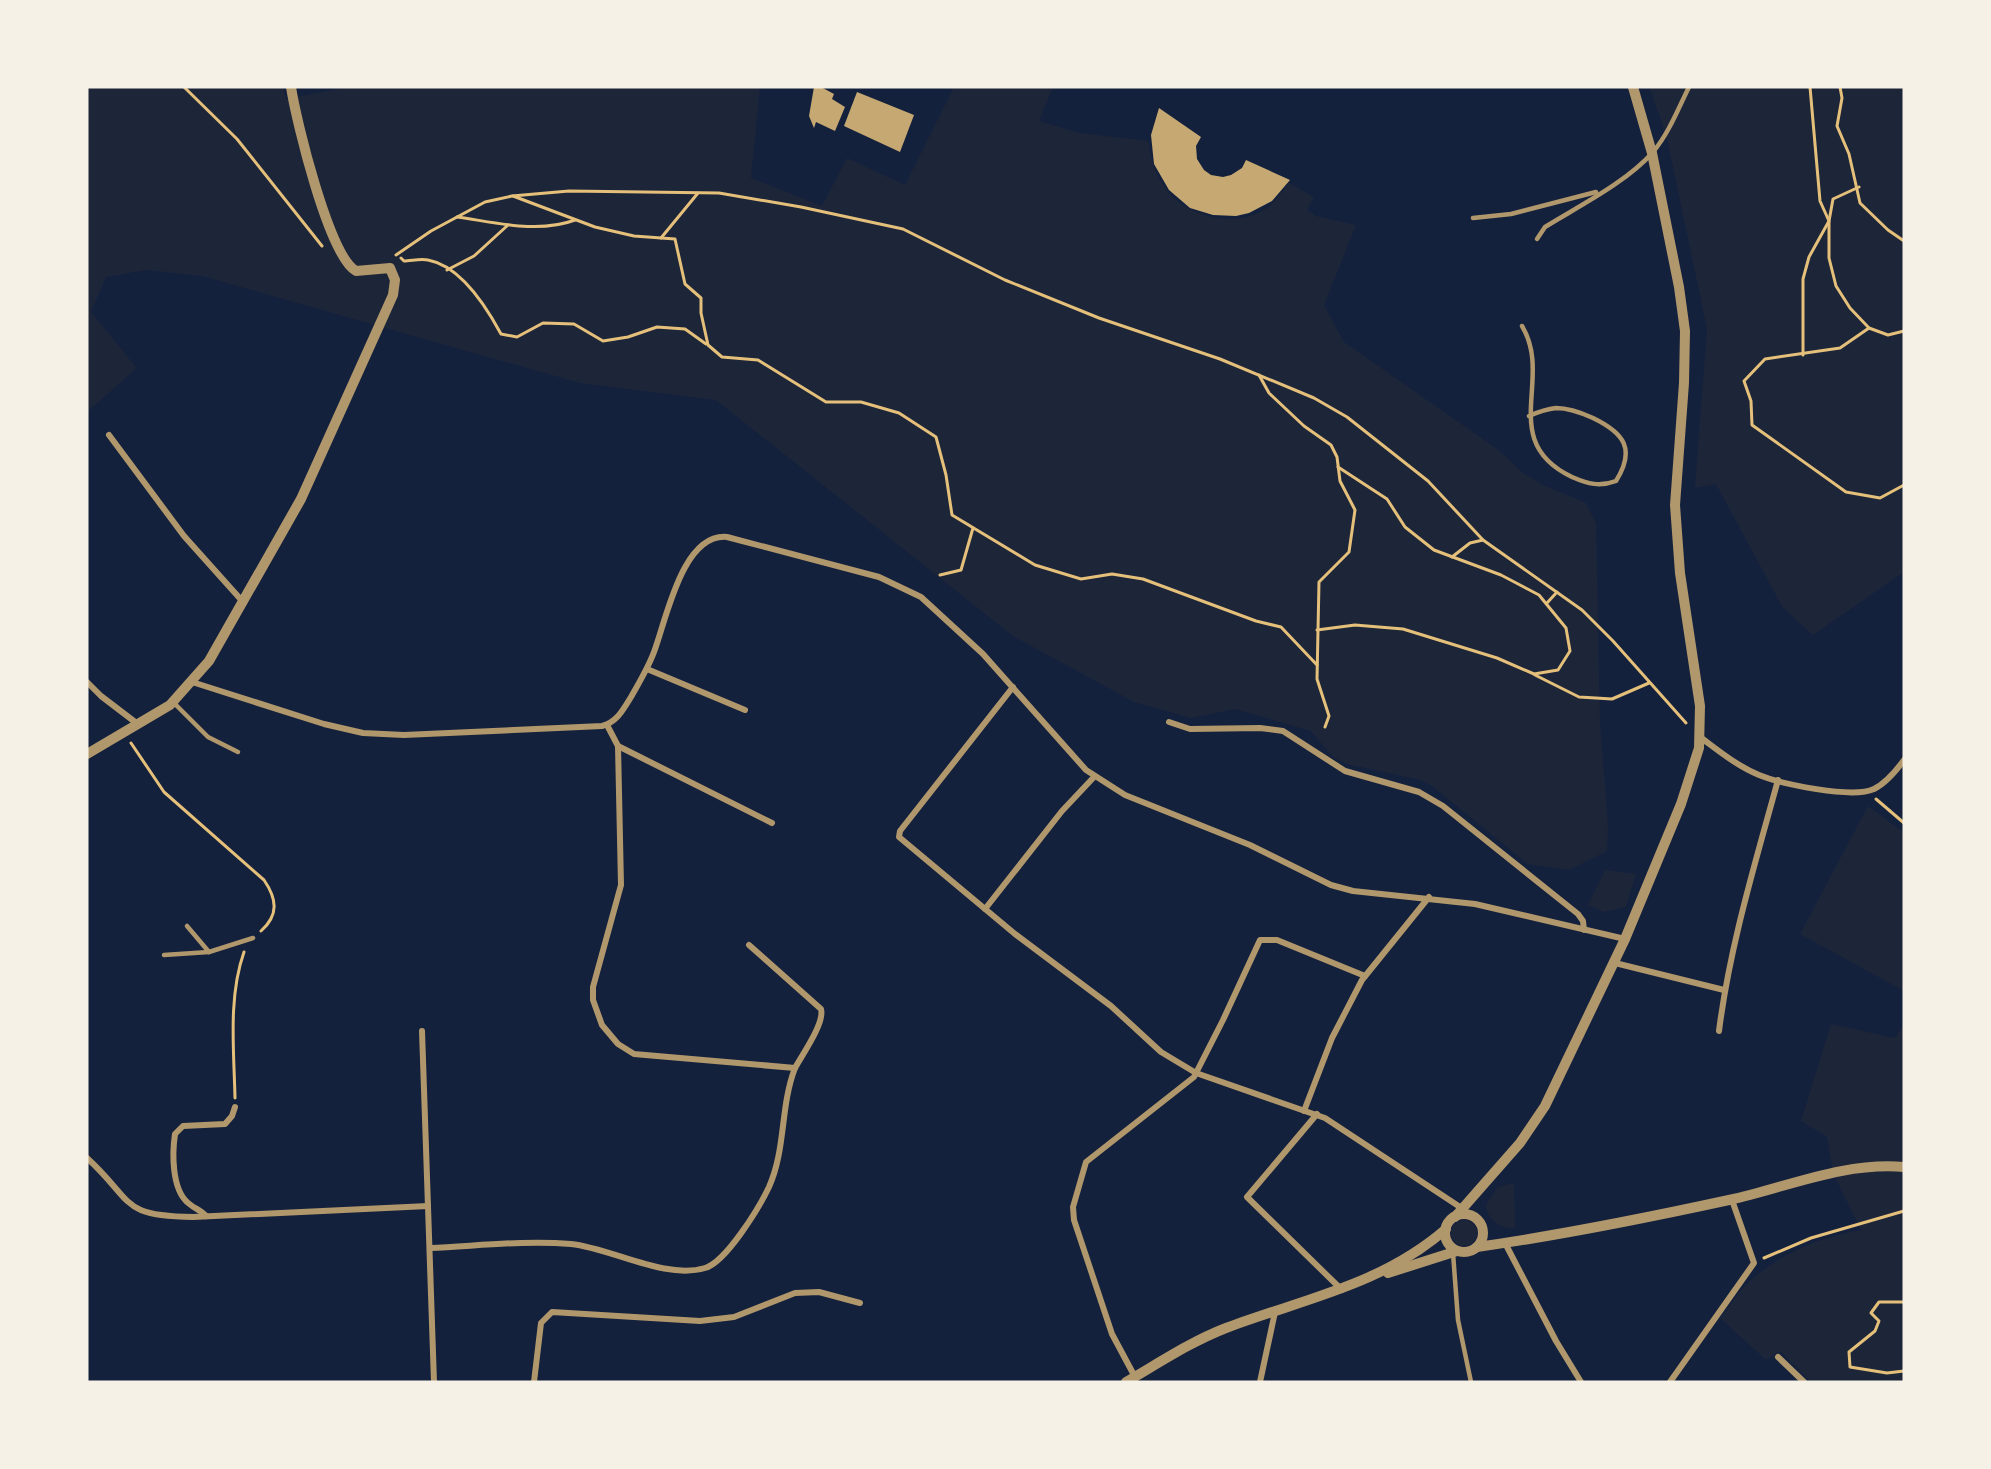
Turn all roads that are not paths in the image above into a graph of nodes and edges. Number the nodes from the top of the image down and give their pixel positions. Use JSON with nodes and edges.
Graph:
{"nodes":[{"id":1,"x":291,"y":87,"type":"edge"},
{"id":2,"x":1633,"y":87,"type":"edge"},
{"id":3,"x":1689,"y":87,"type":"edge"},
{"id":4,"x":1652,"y":153,"type":"junction"},
{"id":5,"x":1603,"y":190,"type":"junction"},
{"id":6,"x":1473,"y":218,"type":"dead end"},
{"id":7,"x":1537,"y":239,"type":"dead end"},
{"id":8,"x":1522,"y":326,"type":"dead end"},
{"id":9,"x":1529,"y":416,"type":"junction"},
{"id":10,"x":109,"y":435,"type":"dead end"},
{"id":11,"x":244,"y":603,"type":"junction"},
{"id":12,"x":647,"y":669,"type":"junction"},
{"id":13,"x":87,"y":682,"type":"edge"},
{"id":14,"x":192,"y":682,"type":"junction"},
{"id":15,"x":1013,"y":687,"type":"junction"},
{"id":16,"x":172,"y":702,"type":"junction"},
{"id":17,"x":745,"y":710,"type":"dead end"},
{"id":18,"x":1169,"y":722,"type":"dead end"},
{"id":19,"x":139,"y":725,"type":"junction"},
{"id":20,"x":607,"y":725,"type":"junction"},
{"id":21,"x":1700,"y":737,"type":"junction"},
{"id":22,"x":618,"y":746,"type":"junction"},
{"id":23,"x":238,"y":752,"type":"dead end"},
{"id":24,"x":87,"y":754,"type":"edge"},
{"id":25,"x":1904,"y":760,"type":"edge"},
{"id":26,"x":1094,"y":777,"type":"junction"},
{"id":27,"x":1778,"y":780,"type":"junction"},
{"id":28,"x":772,"y":823,"type":"dead end"},
{"id":29,"x":1429,"y":897,"type":"junction"},
{"id":30,"x":986,"y":909,"type":"junction"},
{"id":31,"x":187,"y":926,"type":"dead end"},
{"id":32,"x":1584,"y":930,"type":"junction"},
{"id":33,"x":253,"y":938,"type":"road end"},
{"id":34,"x":1625,"y":939,"type":"junction"},
{"id":35,"x":749,"y":945,"type":"dead end"},
{"id":36,"x":209,"y":952,"type":"junction"},
{"id":37,"x":164,"y":955,"type":"dead end"},
{"id":38,"x":1615,"y":963,"type":"junction"},
{"id":39,"x":1365,"y":976,"type":"junction"},
{"id":40,"x":1724,"y":990,"type":"junction"},
{"id":41,"x":422,"y":1031,"type":"dead end"},
{"id":42,"x":1719,"y":1031,"type":"dead end"},
{"id":43,"x":795,"y":1068,"type":"junction"},
{"id":44,"x":1196,"y":1073,"type":"junction"},
{"id":45,"x":235,"y":1107,"type":"road end"},
{"id":46,"x":1304,"y":1111,"type":"junction"},
{"id":47,"x":1317,"y":1114,"type":"junction"},
{"id":48,"x":87,"y":1158,"type":"edge"},
{"id":49,"x":1904,"y":1167,"type":"edge"},
{"id":50,"x":1473,"y":1199,"type":"junction"},
{"id":51,"x":1732,"y":1200,"type":"junction"},
{"id":52,"x":429,"y":1206,"type":"junction"},
{"id":53,"x":1459,"y":1213,"type":"junction"},
{"id":54,"x":206,"y":1216,"type":"junction"},
{"id":55,"x":1479,"y":1223,"type":"junction"},
{"id":56,"x":1446,"y":1229,"type":"junction"},
{"id":57,"x":1504,"y":1243,"type":"junction"},
{"id":58,"x":1477,"y":1247,"type":"junction"},
{"id":59,"x":430,"y":1248,"type":"junction"},
{"id":60,"x":1455,"y":1252,"type":"junction"},
{"id":61,"x":1382,"y":1273,"type":"junction"},
{"id":62,"x":1342,"y":1290,"type":"junction"},
{"id":63,"x":860,"y":1303,"type":"dead end"},
{"id":64,"x":1275,"y":1312,"type":"junction"},
{"id":65,"x":1778,"y":1357,"type":"dead end"},
{"id":66,"x":1130,"y":1379,"type":"edge"},
{"id":67,"x":434,"y":1382,"type":"edge"},
{"id":68,"x":534,"y":1382,"type":"edge"},
{"id":69,"x":1260,"y":1382,"type":"edge"},
{"id":70,"x":1471,"y":1382,"type":"edge"},
{"id":71,"x":1581,"y":1382,"type":"edge"},
{"id":72,"x":1670,"y":1382,"type":"edge"},
{"id":73,"x":1804,"y":1382,"type":"edge"}],
"edges":[{"from":1,"to":11,"type":"street"},
{"from":2,"to":4,"type":"street"},
{"from":3,"to":4,"type":"lane"},
{"from":4,"to":5,"type":"lane"},
{"from":4,"to":21,"type":"street"},
{"from":5,"to":6,"type":"lane"},
{"from":5,"to":7,"type":"lane"},
{"from":8,"to":9,"type":"lane"},
{"from":9,"to":9,"type":"lane"},
{"from":10,"to":11,"type":"street"},
{"from":11,"to":14,"type":"street"},
{"from":12,"to":15,"type":"street"},
{"from":12,"to":17,"type":"street"},
{"from":12,"to":20,"type":"street"},
{"from":13,"to":19,"type":"street"},
{"from":14,"to":16,"type":"street"},
{"from":14,"to":20,"type":"street"},
{"from":15,"to":26,"type":"street"},
{"from":15,"to":30,"type":"street"},
{"from":16,"to":19,"type":"street"},
{"from":16,"to":23,"type":"lane"},
{"from":18,"to":32,"type":"street"},
{"from":19,"to":24,"type":"street"},
{"from":20,"to":22,"type":"street"},
{"from":21,"to":27,"type":"street"},
{"from":21,"to":34,"type":"street"},
{"from":22,"to":28,"type":"street"},
{"from":22,"to":43,"type":"street"},
{"from":25,"to":27,"type":"street"},
{"from":26,"to":29,"type":"street"},
{"from":26,"to":30,"type":"street"},
{"from":27,"to":40,"type":"street"},
{"from":29,"to":32,"type":"street"},
{"from":29,"to":39,"type":"street"},
{"from":30,"to":44,"type":"street"},
{"from":31,"to":36,"type":"lane"},
{"from":32,"to":34,"type":"street"},
{"from":33,"to":36,"type":"lane"},
{"from":34,"to":38,"type":"street"},
{"from":35,"to":43,"type":"street"},
{"from":36,"to":37,"type":"lane"},
{"from":38,"to":40,"type":"street"},
{"from":38,"to":50,"type":"street"},
{"from":39,"to":44,"type":"street"},
{"from":39,"to":46,"type":"street"},
{"from":40,"to":42,"type":"street"},
{"from":41,"to":52,"type":"street"},
{"from":43,"to":59,"type":"street"},
{"from":44,"to":46,"type":"street"},
{"from":44,"to":66,"type":"street"},
{"from":45,"to":54,"type":"street"},
{"from":46,"to":47,"type":"street"},
{"from":47,"to":53,"type":"street"},
{"from":47,"to":62,"type":"street"},
{"from":48,"to":54,"type":"street"},
{"from":49,"to":51,"type":"street"},
{"from":50,"to":53,"type":"street"},
{"from":50,"to":55,"type":"street"},
{"from":51,"to":57,"type":"street"},
{"from":51,"to":72,"type":"street"},
{"from":52,"to":54,"type":"street"},
{"from":52,"to":59,"type":"street"},
{"from":53,"to":55,"type":"street"},
{"from":53,"to":56,"type":"street"},
{"from":55,"to":57,"type":"street"},
{"from":55,"to":58,"type":"street"},
{"from":56,"to":60,"type":"street"},
{"from":56,"to":61,"type":"street"},
{"from":57,"to":58,"type":"street"},
{"from":57,"to":71,"type":"street"},
{"from":58,"to":60,"type":"street"},
{"from":59,"to":67,"type":"street"},
{"from":60,"to":61,"type":"street"},
{"from":60,"to":70,"type":"lane"},
{"from":61,"to":62,"type":"street"},
{"from":62,"to":64,"type":"street"},
{"from":63,"to":68,"type":"street"},
{"from":64,"to":66,"type":"street"},
{"from":64,"to":69,"type":"street"},
{"from":65,"to":73,"type":"street"}]}
